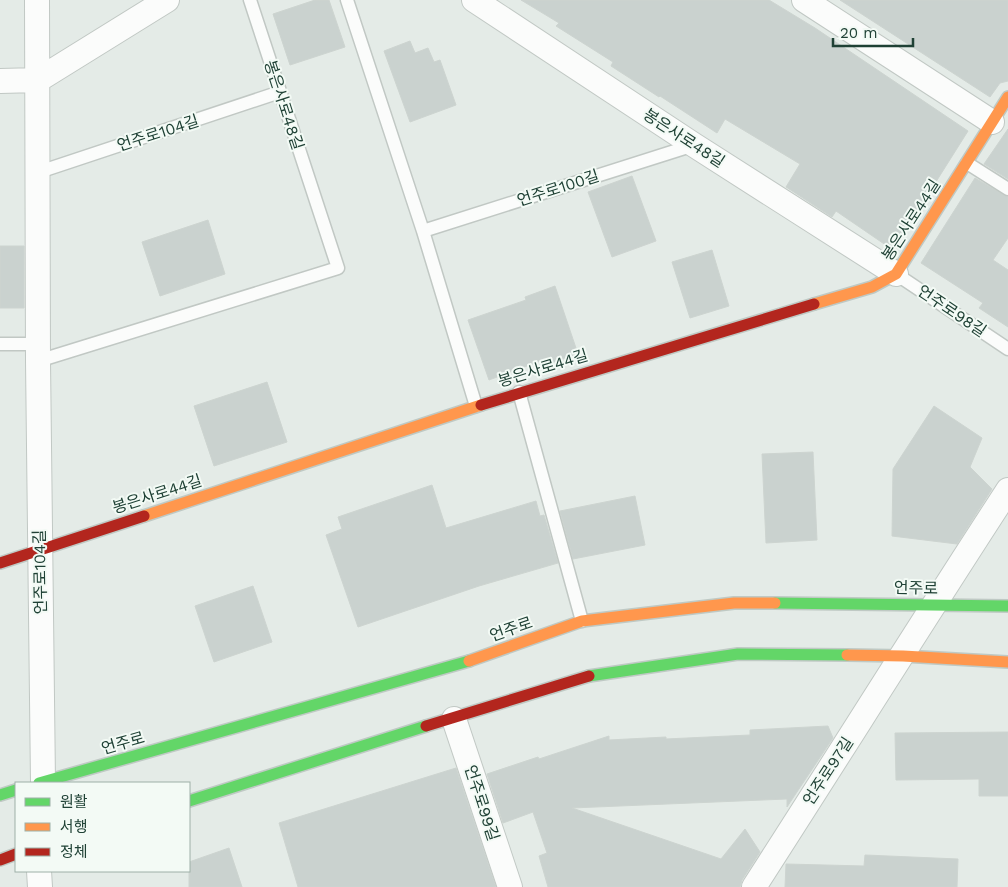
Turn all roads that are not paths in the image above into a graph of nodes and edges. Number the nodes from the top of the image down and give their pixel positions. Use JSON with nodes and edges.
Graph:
{"nodes":[{"id":1,"x":37,"y":0,"type":"edge"},
{"id":2,"x":167,"y":0,"type":"edge"},
{"id":3,"x":250,"y":0,"type":"edge"},
{"id":4,"x":347,"y":0,"type":"edge"},
{"id":5,"x":474,"y":0,"type":"edge"},
{"id":6,"x":804,"y":0,"type":"edge"},
{"id":7,"x":38,"y":80,"type":"junction"},
{"id":8,"x":0,"y":81,"type":"edge"},
{"id":9,"x":280,"y":92,"type":"junction"},
{"id":10,"x":1008,"y":97,"type":"edge"},
{"id":11,"x":992,"y":122,"type":"junction"},
{"id":12,"x":694,"y":145,"type":"junction"},
{"id":13,"x":967,"y":163,"type":"junction"},
{"id":14,"x":36,"y":174,"type":"junction"},
{"id":15,"x":1008,"y":189,"type":"edge"},
{"id":16,"x":423,"y":231,"type":"junction"},
{"id":17,"x":896,"y":274,"type":"junction"},
{"id":18,"x":0,"y":344,"type":"edge"},
{"id":19,"x":1008,"y":349,"type":"edge"},
{"id":20,"x":38,"y":353,"type":"junction"},
{"id":21,"x":519,"y":392,"type":"junction"},
{"id":22,"x":476,"y":406,"type":"junction"},
{"id":23,"x":1008,"y":490,"type":"edge"},
{"id":24,"x":40,"y":551,"type":"junction"},
{"id":25,"x":0,"y":563,"type":"edge"},
{"id":26,"x":934,"y":604,"type":"junction"},
{"id":27,"x":1008,"y":606,"type":"edge"},
{"id":28,"x":582,"y":621,"type":"junction"},
{"id":29,"x":903,"y":656,"type":"junction"},
{"id":30,"x":1008,"y":662,"type":"edge"},
{"id":31,"x":454,"y":719,"type":"junction"},
{"id":32,"x":42,"y":782,"type":"edge"},
{"id":33,"x":46,"y":782,"type":"edge"},
{"id":34,"x":15,"y":790,"type":"edge"},
{"id":35,"x":0,"y":795,"type":"edge"},
{"id":36,"x":190,"y":801,"type":"edge"},
{"id":37,"x":15,"y":854,"type":"edge"},
{"id":38,"x":0,"y":860,"type":"edge"},
{"id":39,"x":39,"y":872,"type":"edge"},
{"id":40,"x":40,"y":887,"type":"edge"},
{"id":41,"x":510,"y":887,"type":"edge"},
{"id":42,"x":754,"y":887,"type":"edge"}],
"edges":[{"from":1,"to":7,"type":"street","name":"언주로104길"},
{"from":2,"to":7,"type":"street"},
{"from":3,"to":9,"type":"lane","name":"봉은사로48길"},
{"from":4,"to":16,"type":"lane"},
{"from":5,"to":12,"type":"street","name":"봉은사로48길"},
{"from":6,"to":11,"type":"street"},
{"from":7,"to":8,"type":"street"},
{"from":7,"to":14,"type":"street","name":"언주로104길"},
{"from":9,"to":14,"type":"lane","name":"언주로104길"},
{"from":9,"to":20,"type":"lane","name":"봉은사로48길"},
{"from":10,"to":11,"type":"main road","name":"봉은사로44길"},
{"from":11,"to":13,"type":"main road","name":"봉은사로44길"},
{"from":12,"to":16,"type":"lane","name":"언주로100길"},
{"from":12,"to":17,"type":"street","name":"봉은사로48길"},
{"from":13,"to":15,"type":"lane"},
{"from":13,"to":17,"type":"main road","name":"봉은사로44길"},
{"from":14,"to":20,"type":"street","name":"언주로104길"},
{"from":16,"to":22,"type":"lane"},
{"from":17,"to":19,"type":"lane","name":"언주로98길"},
{"from":17,"to":21,"type":"main road","name":"봉은사로44길"},
{"from":18,"to":20,"type":"lane"},
{"from":20,"to":24,"type":"street","name":"언주로104길"},
{"from":21,"to":22,"type":"main road","name":"봉은사로44길"},
{"from":21,"to":28,"type":"lane"},
{"from":22,"to":24,"type":"main road","name":"봉은사로44길"},
{"from":23,"to":26,"type":"street"},
{"from":24,"to":25,"type":"main road","name":"봉은사로44길"},
{"from":24,"to":32,"type":"street","name":"언주로104길"},
{"from":26,"to":27,"type":"main road","name":"언주로"},
{"from":26,"to":28,"type":"main road","name":"언주로"},
{"from":26,"to":29,"type":"street"},
{"from":28,"to":33,"type":"main road","name":"언주로"},
{"from":29,"to":30,"type":"main road"},
{"from":29,"to":31,"type":"main road"},
{"from":29,"to":42,"type":"street","name":"언주로97길"},
{"from":31,"to":36,"type":"main road"},
{"from":31,"to":41,"type":"street","name":"언주로99길"},
{"from":34,"to":35,"type":"main road"},
{"from":37,"to":38,"type":"main road"},
{"from":39,"to":40,"type":"street"}]}
